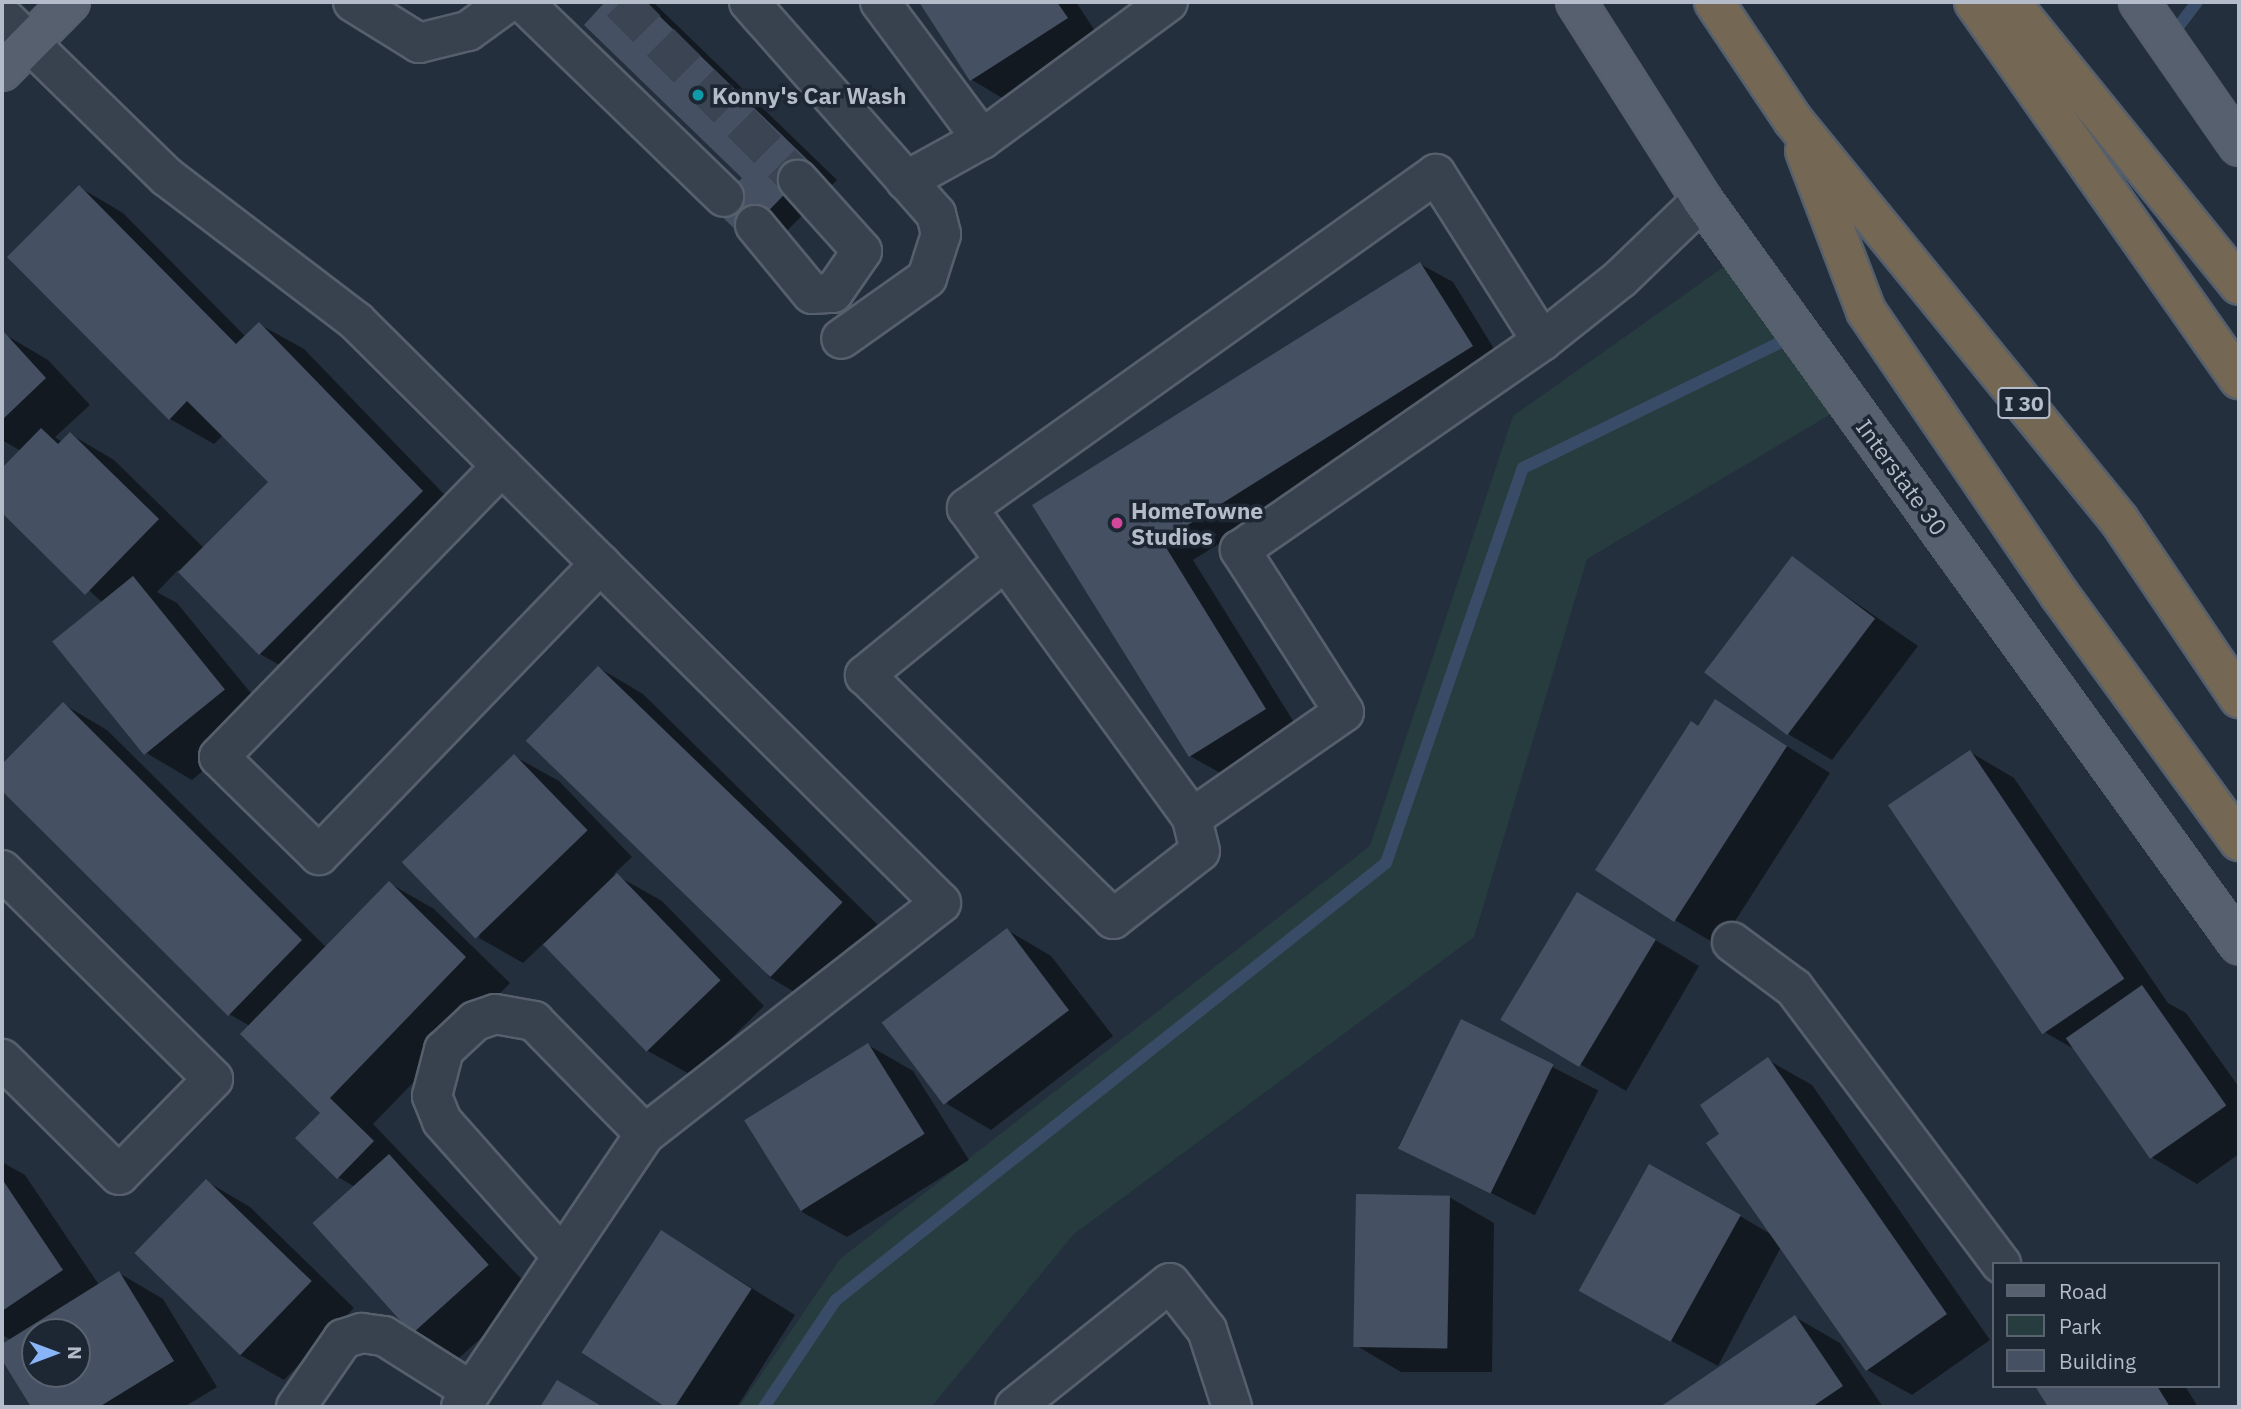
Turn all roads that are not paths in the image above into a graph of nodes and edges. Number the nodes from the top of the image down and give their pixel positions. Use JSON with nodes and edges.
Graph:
{"nodes":[{"id":1,"x":70,"y":2,"type":"edge"},
{"id":2,"x":353,"y":2,"type":"edge"},
{"id":3,"x":508,"y":2,"type":"edge"},
{"id":4,"x":523,"y":2,"type":"edge"},
{"id":5,"x":749,"y":2,"type":"edge"},
{"id":6,"x":880,"y":2,"type":"edge"},
{"id":7,"x":1168,"y":2,"type":"edge"},
{"id":8,"x":1576,"y":2,"type":"edge"},
{"id":9,"x":1714,"y":2,"type":"edge"},
{"id":10,"x":1974,"y":2,"type":"edge"},
{"id":11,"x":2010,"y":2,"type":"edge"},
{"id":12,"x":2139,"y":2,"type":"edge"},
{"id":13,"x":2,"y":16,"type":"edge"},
{"id":14,"x":30,"y":42,"type":"junction"},
{"id":15,"x":2,"y":71,"type":"edge"},
{"id":16,"x":1793,"y":120,"type":"junction"},
{"id":17,"x":982,"y":139,"type":"junction"},
{"id":18,"x":2239,"y":146,"type":"edge"},
{"id":19,"x":678,"y":153,"type":"junction"},
{"id":20,"x":798,"y":180,"type":"tunnel mouth"},
{"id":21,"x":906,"y":181,"type":"junction"},
{"id":22,"x":724,"y":197,"type":"dead end"},
{"id":23,"x":1702,"y":200,"type":"junction"},
{"id":24,"x":2239,"y":285,"type":"edge"},
{"id":25,"x":833,"y":293,"type":"junction"},
{"id":26,"x":1542,"y":341,"type":"junction"},
{"id":27,"x":2239,"y":379,"type":"edge"},
{"id":28,"x":502,"y":466,"type":"junction"},
{"id":29,"x":1005,"y":561,"type":"junction"},
{"id":30,"x":600,"y":564,"type":"junction"},
{"id":31,"x":2239,"y":698,"type":"edge"},
{"id":32,"x":1192,"y":818,"type":"junction"},
{"id":33,"x":2239,"y":841,"type":"edge"},
{"id":34,"x":2,"y":870,"type":"edge"},
{"id":35,"x":1731,"y":942,"type":"dead end"},
{"id":36,"x":2239,"y":944,"type":"edge"},
{"id":37,"x":2,"y":1059,"type":"edge"},
{"id":38,"x":645,"y":1134,"type":"junction"},
{"id":39,"x":560,"y":1254,"type":"junction"},
{"id":40,"x":2000,"y":1262,"type":"edge"},
{"id":41,"x":466,"y":1399,"type":"edge"},
{"id":42,"x":296,"y":1407,"type":"edge"},
{"id":43,"x":1015,"y":1407,"type":"edge"},
{"id":44,"x":1232,"y":1407,"type":"edge"}],
"edges":[{"from":1,"to":14,"type":"main road"},
{"from":2,"to":3,"type":"lane"},
{"from":4,"to":19,"type":"lane"},
{"from":5,"to":21,"type":"lane"},
{"from":6,"to":17,"type":"lane"},
{"from":7,"to":17,"type":"lane"},
{"from":8,"to":23,"type":"main road","name":"Interstate 30"},
{"from":9,"to":16,"type":"highway","number":"I 30"},
{"from":10,"to":27,"type":"highway"},
{"from":11,"to":24,"type":"highway"},
{"from":12,"to":18,"type":"main road"},
{"from":13,"to":14,"type":"lane"},
{"from":14,"to":15,"type":"main road"},
{"from":14,"to":28,"type":"lane"},
{"from":16,"to":31,"type":"highway","number":"I 30"},
{"from":16,"to":33,"type":"highway"},
{"from":17,"to":21,"type":"lane"},
{"from":19,"to":22,"type":"lane"},
{"from":19,"to":25,"type":"lane"},
{"from":20,"to":25,"type":"lane"},
{"from":21,"to":25,"type":"lane"},
{"from":23,"to":26,"type":"lane"},
{"from":23,"to":36,"type":"main road","name":"Interstate 30"},
{"from":26,"to":29,"type":"lane"},
{"from":26,"to":32,"type":"lane"},
{"from":28,"to":30,"type":"lane"},
{"from":28,"to":30,"type":"lane"},
{"from":29,"to":32,"type":"lane"},
{"from":29,"to":32,"type":"lane"},
{"from":30,"to":38,"type":"lane"},
{"from":34,"to":37,"type":"lane"},
{"from":35,"to":40,"type":"lane"},
{"from":38,"to":39,"type":"lane"},
{"from":38,"to":39,"type":"lane"},
{"from":39,"to":41,"type":"lane"},
{"from":41,"to":42,"type":"lane"},
{"from":43,"to":44,"type":"lane"}]}
